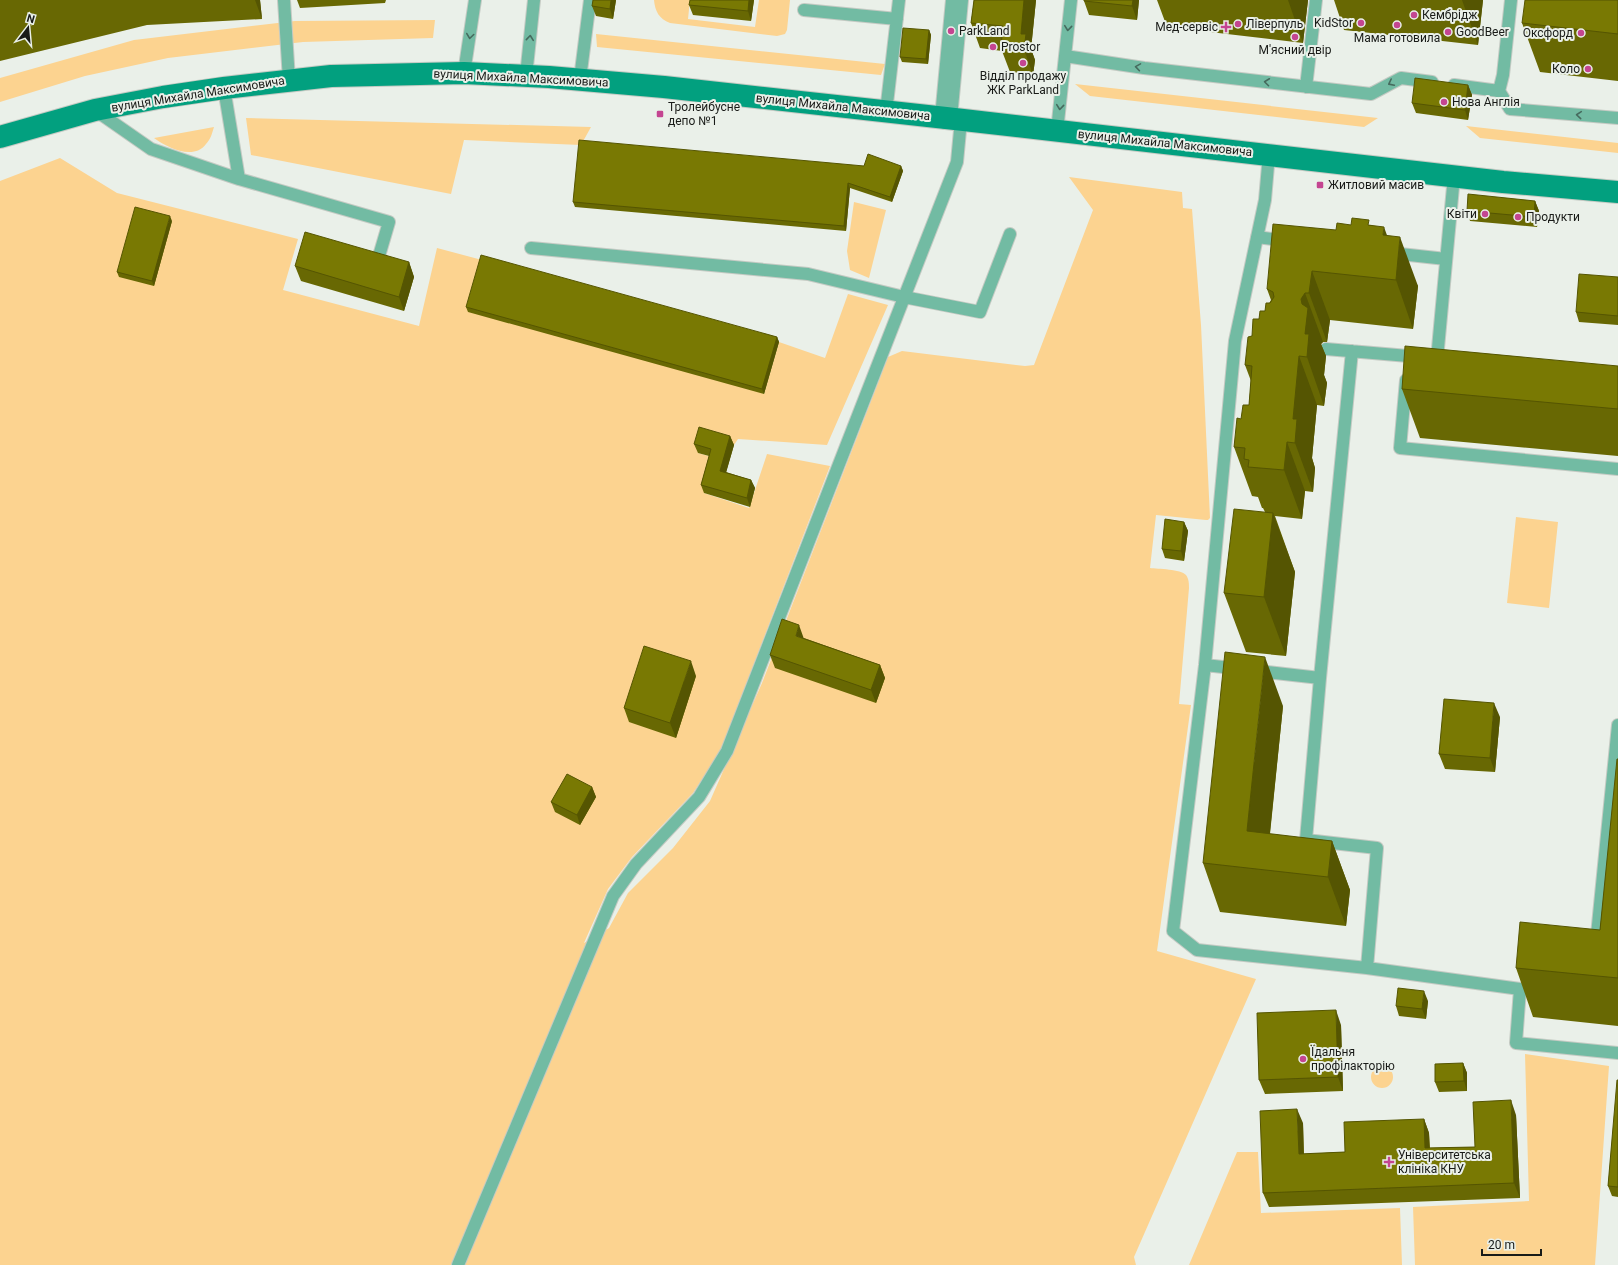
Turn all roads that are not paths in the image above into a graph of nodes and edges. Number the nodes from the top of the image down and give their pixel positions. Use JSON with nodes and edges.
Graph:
{"nodes":[{"id":1,"x":284,"y":0,"type":"edge"},
{"id":2,"x":475,"y":0,"type":"edge"},
{"id":3,"x":534,"y":0,"type":"edge"},
{"id":4,"x":590,"y":0,"type":"edge"},
{"id":5,"x":899,"y":0,"type":"edge"},
{"id":6,"x":957,"y":0,"type":"edge"},
{"id":7,"x":1071,"y":0,"type":"edge"},
{"id":8,"x":1316,"y":0,"type":"edge"},
{"id":9,"x":1511,"y":0,"type":"edge"},
{"id":10,"x":804,"y":10,"type":"dead end"},
{"id":11,"x":897,"y":19,"type":"junction"},
{"id":12,"x":1065,"y":56,"type":"junction"},
{"id":13,"x":464,"y":73,"type":"junction"},
{"id":14,"x":526,"y":76,"type":"junction"},
{"id":15,"x":580,"y":79,"type":"junction"},
{"id":16,"x":289,"y":80,"type":"junction"},
{"id":17,"x":1306,"y":87,"type":"junction"},
{"id":18,"x":224,"y":88,"type":"junction"},
{"id":19,"x":1499,"y":91,"type":"junction"},
{"id":20,"x":95,"y":110,"type":"junction"},
{"id":21,"x":886,"y":112,"type":"junction"},
{"id":22,"x":1618,"y":118,"type":"edge"},
{"id":23,"x":954,"y":119,"type":"junction"},
{"id":24,"x":1057,"y":131,"type":"junction"},
{"id":25,"x":0,"y":137,"type":"edge"},
{"id":26,"x":1269,"y":154,"type":"junction"},
{"id":27,"x":1454,"y":176,"type":"junction"},
{"id":28,"x":239,"y":179,"type":"junction"},
{"id":29,"x":1618,"y":192,"type":"edge"},
{"id":30,"x":1010,"y":234,"type":"dead end"},
{"id":31,"x":1257,"y":238,"type":"junction"},
{"id":32,"x":1296,"y":242,"type":"edge"},
{"id":33,"x":531,"y":248,"type":"dead end"},
{"id":34,"x":1383,"y":252,"type":"edge"},
{"id":35,"x":380,"y":256,"type":"edge"},
{"id":36,"x":1446,"y":259,"type":"junction"},
{"id":37,"x":904,"y":297,"type":"junction"},
{"id":38,"x":1235,"y":341,"type":"junction"},
{"id":39,"x":1249,"y":342,"type":"edge"},
{"id":40,"x":1326,"y":349,"type":"dead end"},
{"id":41,"x":1352,"y":351,"type":"junction"},
{"id":42,"x":1408,"y":356,"type":"junction"},
{"id":43,"x":1618,"y":469,"type":"edge"},
{"id":44,"x":1205,"y":665,"type":"junction"},
{"id":45,"x":1320,"y":678,"type":"junction"},
{"id":46,"x":1618,"y":725,"type":"edge"},
{"id":47,"x":1615,"y":792,"type":"edge"},
{"id":48,"x":1587,"y":948,"type":"edge"},
{"id":49,"x":1367,"y":968,"type":"junction"},
{"id":50,"x":1618,"y":1053,"type":"edge"},
{"id":51,"x":458,"y":1265,"type":"edge"}],
"edges":[{"from":1,"to":16,"type":"lane"},
{"from":2,"to":13,"type":"lane","one_way":true},
{"from":14,"to":3,"type":"lane","one_way":true},
{"from":4,"to":15,"type":"lane"},
{"from":5,"to":11,"type":"lane"},
{"from":6,"to":23,"type":"street"},
{"from":7,"to":12,"type":"lane","one_way":true},
{"from":8,"to":17,"type":"lane"},
{"from":9,"to":19,"type":"lane"},
{"from":10,"to":11,"type":"lane"},
{"from":11,"to":21,"type":"lane"},
{"from":17,"to":12,"type":"lane","one_way":true},
{"from":12,"to":24,"type":"lane","one_way":true},
{"from":13,"to":14,"type":"main road","name":"вулиця Михайла Максимовича"},
{"from":13,"to":16,"type":"main road","name":"вулиця Михайла Максимовича"},
{"from":14,"to":15,"type":"main road","name":"вулиця Михайла Максимовича"},
{"from":15,"to":21,"type":"main road","name":"вулиця Михайла Максимовича"},
{"from":16,"to":18,"type":"main road","name":"вулиця Михайла Максимовича"},
{"from":19,"to":17,"type":"lane","one_way":true},
{"from":18,"to":20,"type":"main road","name":"вулиця Михайла Максимовича"},
{"from":18,"to":28,"type":"lane"},
{"from":22,"to":19,"type":"lane","one_way":true},
{"from":20,"to":25,"type":"main road","name":"вулиця Михайла Максимовича"},
{"from":20,"to":28,"type":"lane"},
{"from":21,"to":23,"type":"main road","name":"вулиця Михайла Максимовича"},
{"from":23,"to":24,"type":"main road","name":"вулиця Михайла Максимовича"},
{"from":23,"to":37,"type":"lane"},
{"from":24,"to":26,"type":"main road","name":"вулиця Михайла Максимовича"},
{"from":26,"to":27,"type":"main road","name":"вулиця Михайла Максимовича"},
{"from":26,"to":31,"type":"lane"},
{"from":27,"to":29,"type":"main road","name":"вулиця Михайла Максимовича"},
{"from":27,"to":36,"type":"lane"},
{"from":28,"to":35,"type":"lane"},
{"from":30,"to":37,"type":"lane"},
{"from":31,"to":32,"type":"lane"},
{"from":31,"to":38,"type":"lane"},
{"from":33,"to":37,"type":"lane"},
{"from":34,"to":36,"type":"lane"},
{"from":36,"to":42,"type":"lane"},
{"from":37,"to":51,"type":"lane"},
{"from":38,"to":39,"type":"lane"},
{"from":38,"to":44,"type":"lane"},
{"from":40,"to":41,"type":"lane"},
{"from":41,"to":42,"type":"lane"},
{"from":41,"to":45,"type":"lane"},
{"from":42,"to":43,"type":"lane"},
{"from":44,"to":45,"type":"lane"},
{"from":44,"to":49,"type":"lane"},
{"from":45,"to":49,"type":"lane"},
{"from":46,"to":47,"type":"lane"},
{"from":47,"to":48,"type":"lane"},
{"from":49,"to":50,"type":"lane"}]}
